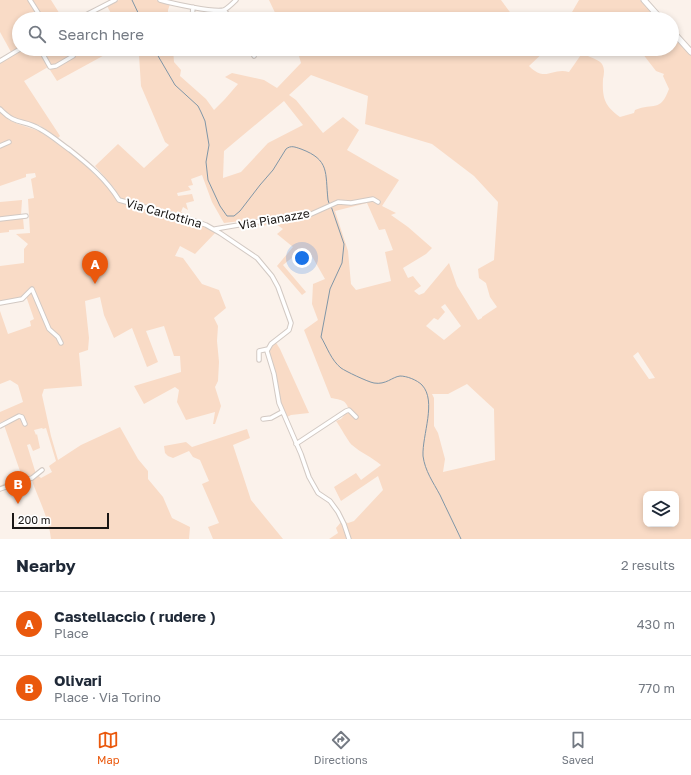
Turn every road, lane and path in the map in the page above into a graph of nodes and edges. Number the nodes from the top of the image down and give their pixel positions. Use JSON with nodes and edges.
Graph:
{"nodes":[{"id":1,"x":30,"y":0,"type":"edge"},
{"id":2,"x":115,"y":0,"type":"edge"},
{"id":3,"x":160,"y":0,"type":"edge"},
{"id":4,"x":236,"y":0,"type":"edge"},
{"id":5,"x":644,"y":0,"type":"edge"},
{"id":6,"x":193,"y":7,"type":"junction"},
{"id":7,"x":224,"y":10,"type":"joint"},
{"id":8,"x":38,"y":12,"type":"edge"},
{"id":9,"x":92,"y":12,"type":"edge"},
{"id":10,"x":193,"y":12,"type":"edge"},
{"id":11,"x":655,"y":12,"type":"edge"},
{"id":12,"x":679,"y":39,"type":"edge"},
{"id":13,"x":691,"y":52,"type":"edge"},
{"id":14,"x":12,"y":54,"type":"edge"},
{"id":15,"x":44,"y":56,"type":"edge"},
{"id":16,"x":73,"y":56,"type":"dead end"},
{"id":17,"x":0,"y":61,"type":"edge"},
{"id":18,"x":0,"y":108,"type":"edge"},
{"id":19,"x":9,"y":142,"type":"dead end"},
{"id":20,"x":0,"y":146,"type":"edge"},
{"id":21,"x":378,"y":202,"type":"dead end"},
{"id":22,"x":26,"y":216,"type":"dead end"},
{"id":23,"x":0,"y":219,"type":"edge"},
{"id":24,"x":214,"y":229,"type":"junction"},
{"id":25,"x":0,"y":304,"type":"edge"},
{"id":26,"x":61,"y":343,"type":"dead end"},
{"id":27,"x":268,"y":349,"type":"junction"},
{"id":28,"x":259,"y":360,"type":"dead end"},
{"id":29,"x":282,"y":412,"type":"junction"},
{"id":30,"x":356,"y":417,"type":"dead end"},
{"id":31,"x":263,"y":419,"type":"dead end"},
{"id":32,"x":25,"y":424,"type":"dead end"},
{"id":33,"x":0,"y":426,"type":"edge"},
{"id":34,"x":296,"y":444,"type":"junction"},
{"id":35,"x":42,"y":470,"type":"dead end"},
{"id":36,"x":0,"y":489,"type":"edge"},
{"id":37,"x":349,"y":539,"type":"edge"}],
"edges":[{"from":1,"to":8,"type":"street"},
{"from":2,"to":9,"type":"street"},
{"from":3,"to":6,"type":"street"},
{"from":4,"to":7,"type":"street"},
{"from":5,"to":11,"type":"street"},
{"from":6,"to":7,"type":"street"},
{"from":6,"to":10,"type":"street"},
{"from":12,"to":13,"type":"street"},
{"from":14,"to":17,"type":"street"},
{"from":15,"to":16,"type":"street"},
{"from":18,"to":24,"type":"street","name":"Via Carlottina"},
{"from":19,"to":20,"type":"street"},
{"from":21,"to":24,"type":"street","name":"Via Pianazze"},
{"from":22,"to":23,"type":"street"},
{"from":24,"to":27,"type":"street","name":"Via Carlottina"},
{"from":25,"to":26,"type":"street"},
{"from":27,"to":28,"type":"street","name":"Via Carlottina"},
{"from":27,"to":29,"type":"street"},
{"from":29,"to":31,"type":"street"},
{"from":29,"to":34,"type":"street"},
{"from":30,"to":34,"type":"street"},
{"from":32,"to":33,"type":"street"},
{"from":34,"to":37,"type":"street"},
{"from":35,"to":36,"type":"street"}]}
